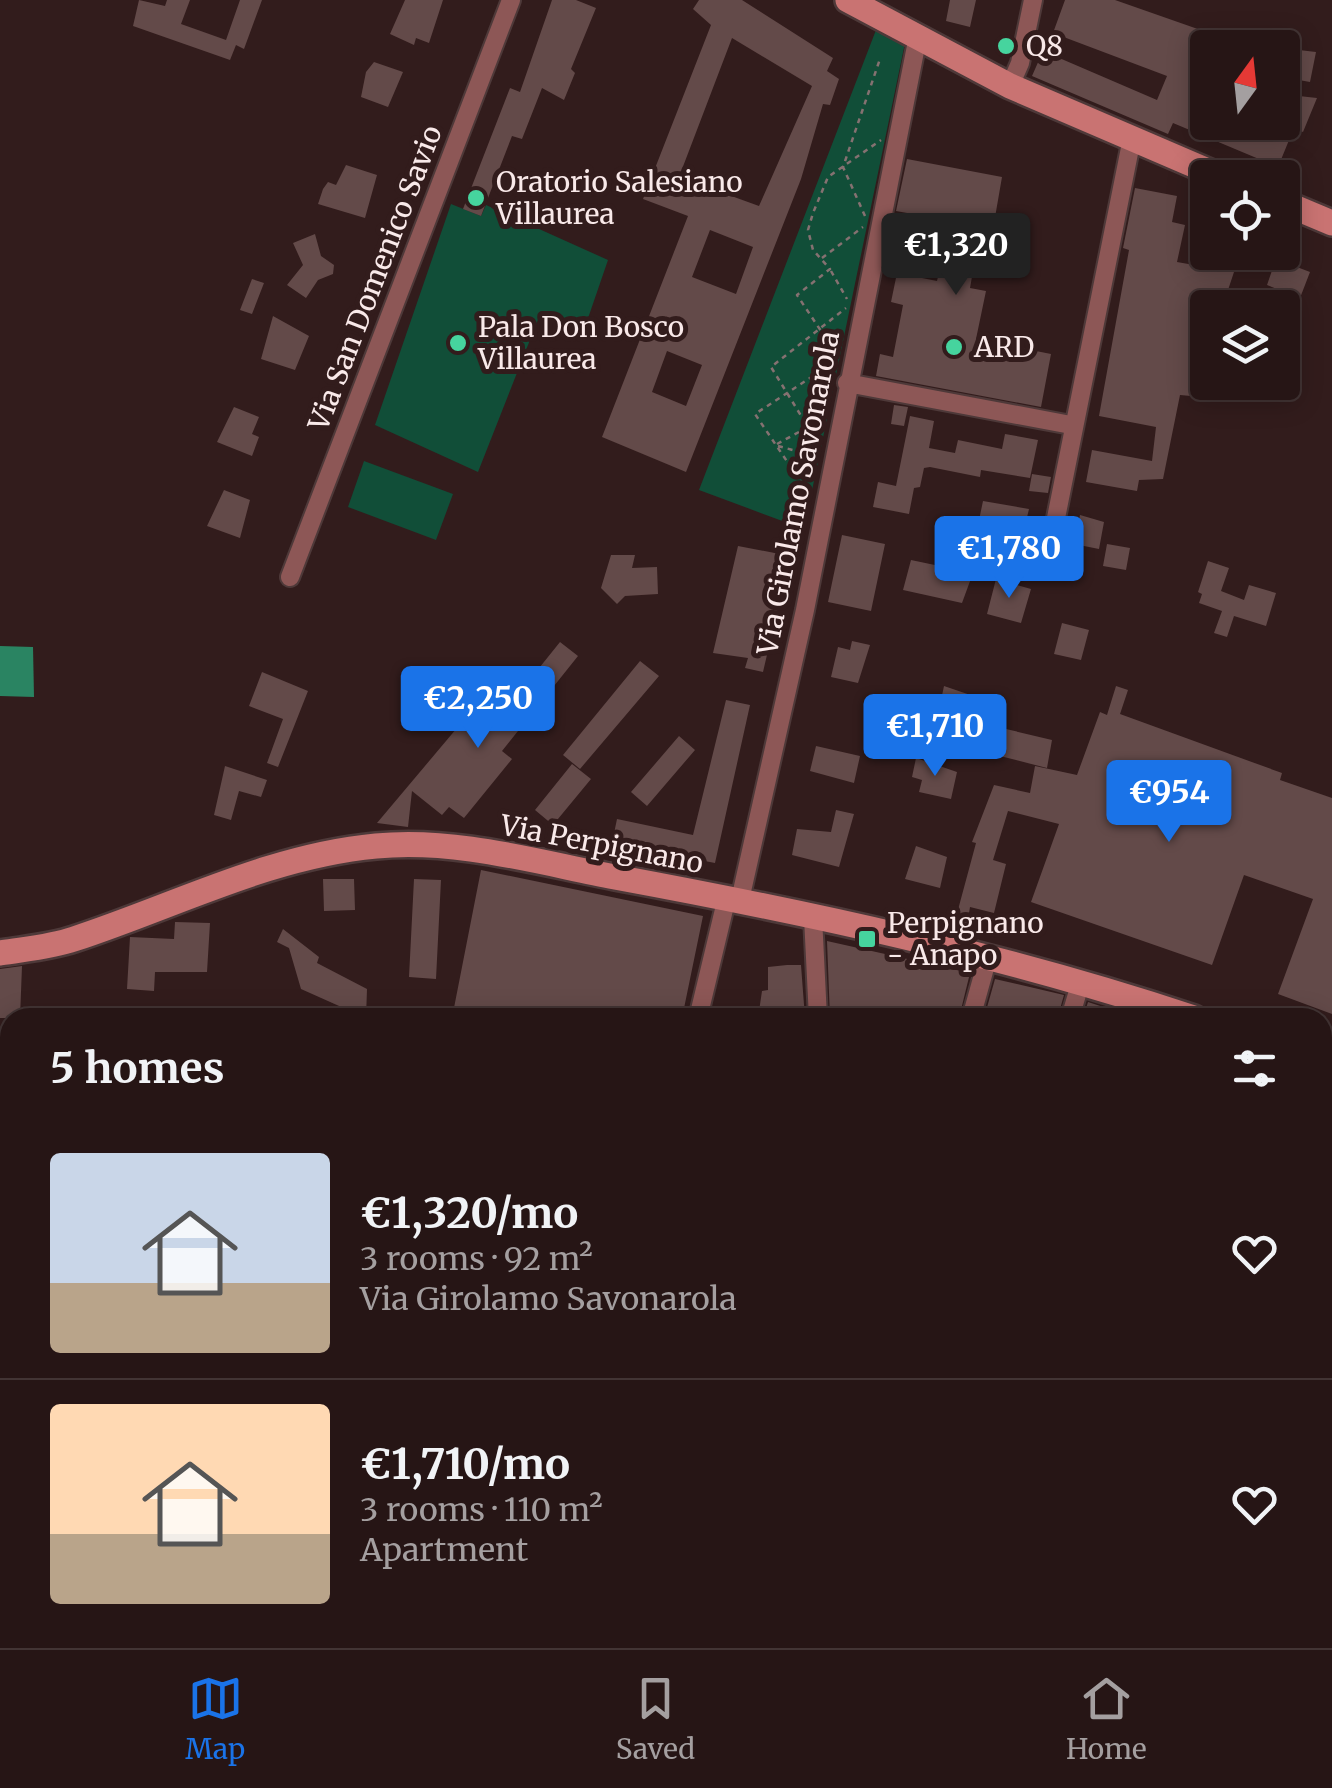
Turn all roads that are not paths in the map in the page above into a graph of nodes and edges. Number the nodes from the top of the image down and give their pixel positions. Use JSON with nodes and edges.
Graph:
{"nodes":[{"id":1,"x":510,"y":0,"type":"edge"},
{"id":2,"x":848,"y":0,"type":"edge"},
{"id":3,"x":1034,"y":0,"type":"edge"},
{"id":4,"x":918,"y":36,"type":"junction"},
{"id":5,"x":1010,"y":86,"type":"junction"},
{"id":6,"x":1132,"y":138,"type":"junction"},
{"id":7,"x":1190,"y":163,"type":"edge"},
{"id":8,"x":1300,"y":210,"type":"edge"},
{"id":9,"x":1332,"y":223,"type":"edge"},
{"id":10,"x":847,"y":382,"type":"junction"},
{"id":11,"x":1071,"y":425,"type":"junction"},
{"id":12,"x":1048,"y":558,"type":"dead end"},
{"id":13,"x":290,"y":576,"type":"dead end"},
{"id":14,"x":733,"y":899,"type":"junction"},
{"id":15,"x":812,"y":917,"type":"junction"},
{"id":16,"x":0,"y":953,"type":"edge"},
{"id":17,"x":988,"y":957,"type":"junction"},
{"id":18,"x":1081,"y":980,"type":"junction"},
{"id":19,"x":701,"y":1008,"type":"edge"},
{"id":20,"x":817,"y":1008,"type":"edge"},
{"id":21,"x":974,"y":1008,"type":"edge"},
{"id":22,"x":1073,"y":1008,"type":"edge"},
{"id":23,"x":1164,"y":1008,"type":"edge"}],
"edges":[{"from":1,"to":13,"type":"street","name":"Via San Domenico Savio"},
{"from":2,"to":4,"type":"street"},
{"from":3,"to":5,"type":"street"},
{"from":4,"to":5,"type":"street"},
{"from":4,"to":10,"type":"street","name":"Via Girolamo Savonarola"},
{"from":5,"to":6,"type":"street"},
{"from":6,"to":7,"type":"street"},
{"from":6,"to":11,"type":"street"},
{"from":8,"to":9,"type":"street"},
{"from":10,"to":11,"type":"street"},
{"from":10,"to":14,"type":"street","name":"Via Girolamo Savonarola"},
{"from":11,"to":12,"type":"street"},
{"from":14,"to":15,"type":"street","name":"Via Perpignano"},
{"from":14,"to":16,"type":"street","name":"Via Perpignano"},
{"from":14,"to":19,"type":"street","name":"Via Girolamo Savonarola"},
{"from":15,"to":17,"type":"street","name":"Via Perpignano"},
{"from":15,"to":20,"type":"street"},
{"from":17,"to":18,"type":"street","name":"Via Perpignano"},
{"from":17,"to":21,"type":"street"},
{"from":18,"to":22,"type":"street"},
{"from":18,"to":23,"type":"street","name":"Via Perpignano"}]}
